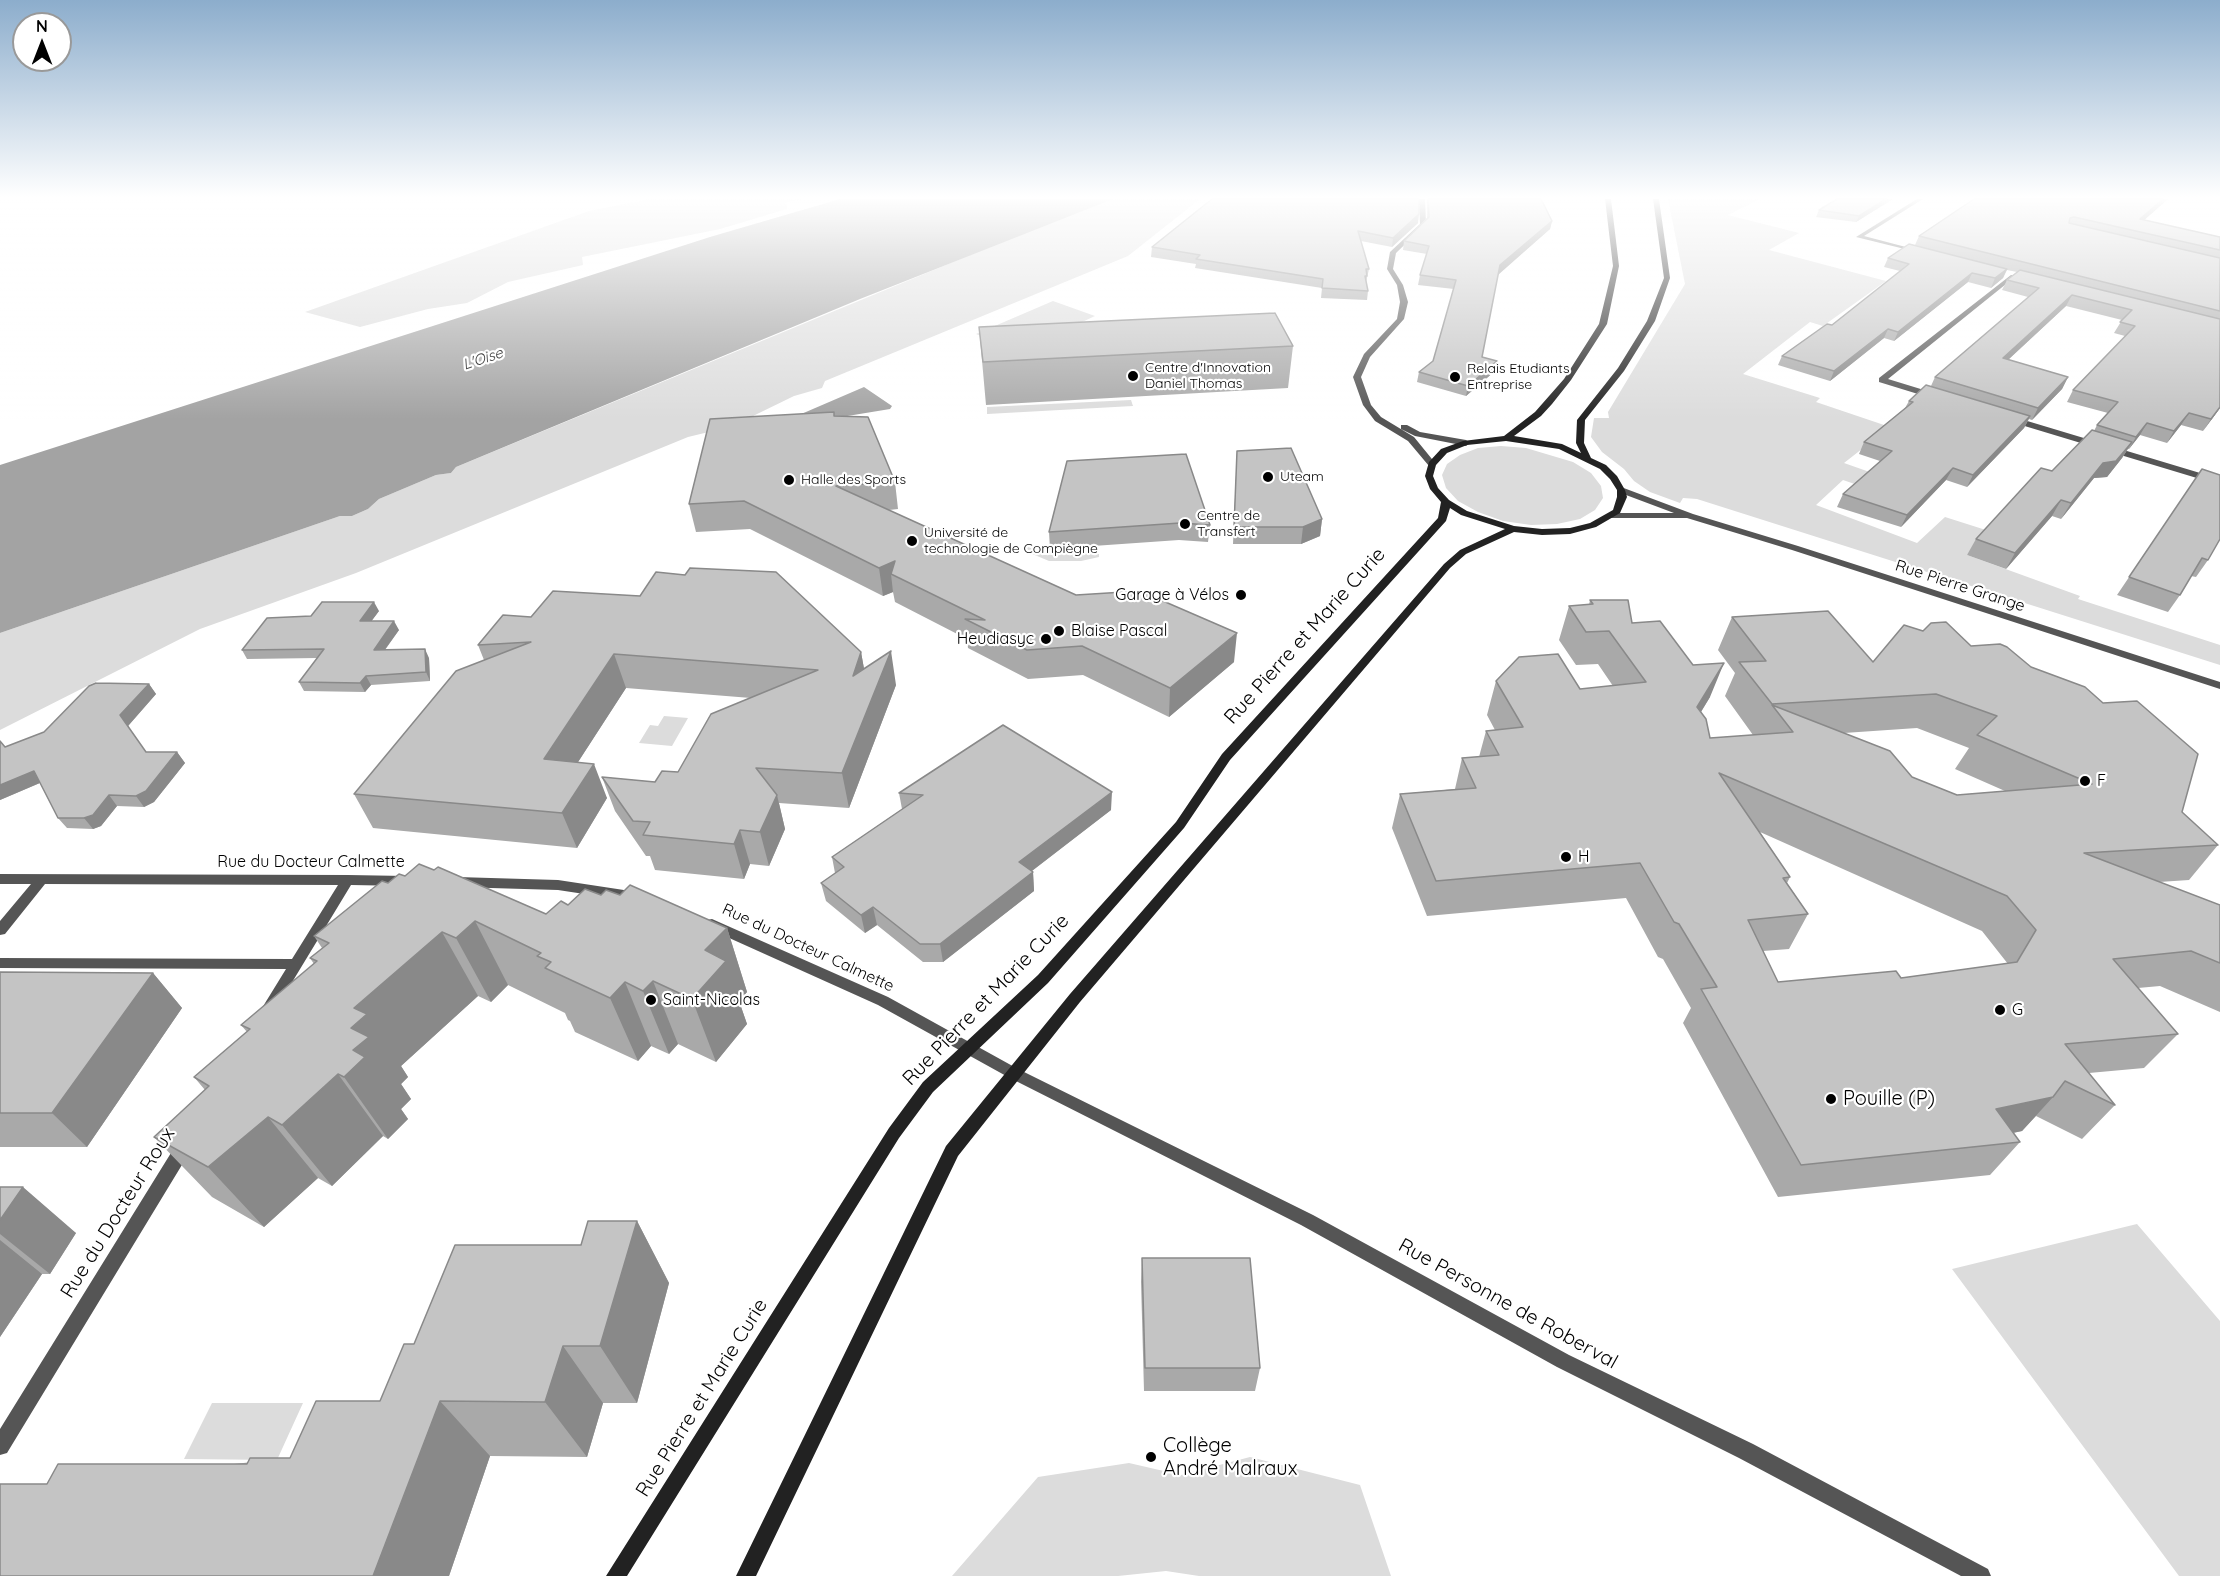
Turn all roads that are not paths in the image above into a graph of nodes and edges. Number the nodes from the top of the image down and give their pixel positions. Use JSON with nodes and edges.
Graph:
{"nodes":[{"id":1,"x":1392,"y":273,"type":"edge"},
{"id":2,"x":1615,"y":273,"type":"edge"},
{"id":3,"x":1667,"y":273,"type":"edge"},
{"id":4,"x":2002,"y":273,"type":"edge"},
{"id":5,"x":2013,"y":276,"type":"junction"},
{"id":6,"x":2024,"y":279,"type":"edge"},
{"id":7,"x":1938,"y":397,"type":"edge"},
{"id":8,"x":1373,"y":412,"type":"junction"},
{"id":9,"x":2006,"y":417,"type":"edge"},
{"id":10,"x":1506,"y":438,"type":"junction"},
{"id":11,"x":1466,"y":443,"type":"junction"},
{"id":12,"x":1587,"y":457,"type":"junction"},
{"id":13,"x":1432,"y":464,"type":"junction"},
{"id":14,"x":2220,"y":482,"type":"edge"},
{"id":15,"x":1621,"y":490,"type":"junction"},
{"id":16,"x":1446,"y":502,"type":"junction"},
{"id":17,"x":1611,"y":516,"type":"junction"},
{"id":18,"x":1690,"y":516,"type":"junction"},
{"id":19,"x":1513,"y":529,"type":"junction"},
{"id":20,"x":2220,"y":686,"type":"edge"},
{"id":21,"x":0,"y":879,"type":"edge"},
{"id":22,"x":42,"y":879,"type":"junction"},
{"id":23,"x":348,"y":880,"type":"junction"},
{"id":24,"x":422,"y":881,"type":"edge"},
{"id":25,"x":444,"y":881,"type":"edge"},
{"id":26,"x":652,"y":902,"type":"edge"},
{"id":27,"x":696,"y":918,"type":"edge"},
{"id":28,"x":0,"y":930,"type":"edge"},
{"id":29,"x":0,"y":963,"type":"edge"},
{"id":30,"x":296,"y":964,"type":"junction"},
{"id":31,"x":259,"y":1025,"type":"edge"},
{"id":32,"x":970,"y":1047,"type":"junction"},
{"id":33,"x":1013,"y":1073,"type":"junction"},
{"id":34,"x":190,"y":1136,"type":"edge"},
{"id":35,"x":0,"y":1446,"type":"edge"},
{"id":36,"x":616,"y":1576,"type":"edge"},
{"id":37,"x":746,"y":1576,"type":"edge"},
{"id":38,"x":1981,"y":1576,"type":"edge"}],
"edges":[{"from":1,"to":8,"type":"street"},
{"from":2,"to":10,"type":"main road"},
{"from":3,"to":12,"type":"main road"},
{"from":4,"to":5,"type":"street"},
{"from":5,"to":6,"type":"street"},
{"from":5,"to":7,"type":"street"},
{"from":8,"to":11,"type":"street"},
{"from":8,"to":13,"type":"street"},
{"from":9,"to":14,"type":"street"},
{"from":10,"to":11,"type":"main road"},
{"from":10,"to":12,"type":"main road"},
{"from":11,"to":13,"type":"main road"},
{"from":12,"to":15,"type":"main road"},
{"from":13,"to":16,"type":"main road"},
{"from":15,"to":17,"type":"main road"},
{"from":15,"to":18,"type":"street","name":"Rue Pierre Grange"},
{"from":16,"to":19,"type":"main road"},
{"from":16,"to":32,"type":"main road","name":"Rue Pierre et Marie Curie"},
{"from":17,"to":18,"type":"street","name":"Rue Pierre Grange"},
{"from":17,"to":19,"type":"main road"},
{"from":18,"to":20,"type":"street","name":"Rue Pierre Grange"},
{"from":19,"to":33,"type":"main road"},
{"from":21,"to":22,"type":"street","name":"Rue du Docteur Calmette"},
{"from":22,"to":23,"type":"street","name":"Rue du Docteur Calmette"},
{"from":22,"to":28,"type":"street"},
{"from":23,"to":24,"type":"street","name":"Rue du Docteur Calmette"},
{"from":23,"to":30,"type":"street"},
{"from":25,"to":26,"type":"street"},
{"from":27,"to":32,"type":"street","name":"Rue du Docteur Calmette"},
{"from":29,"to":30,"type":"street"},
{"from":30,"to":31,"type":"street"},
{"from":32,"to":33,"type":"street","name":"Rue du Docteur Calmette"},
{"from":32,"to":36,"type":"main road","name":"Rue Pierre et Marie Curie"},
{"from":33,"to":37,"type":"main road"},
{"from":33,"to":38,"type":"street","name":"Rue Personne de Roberval"},
{"from":34,"to":35,"type":"street","name":"Rue du Docteur Roux"}]}
